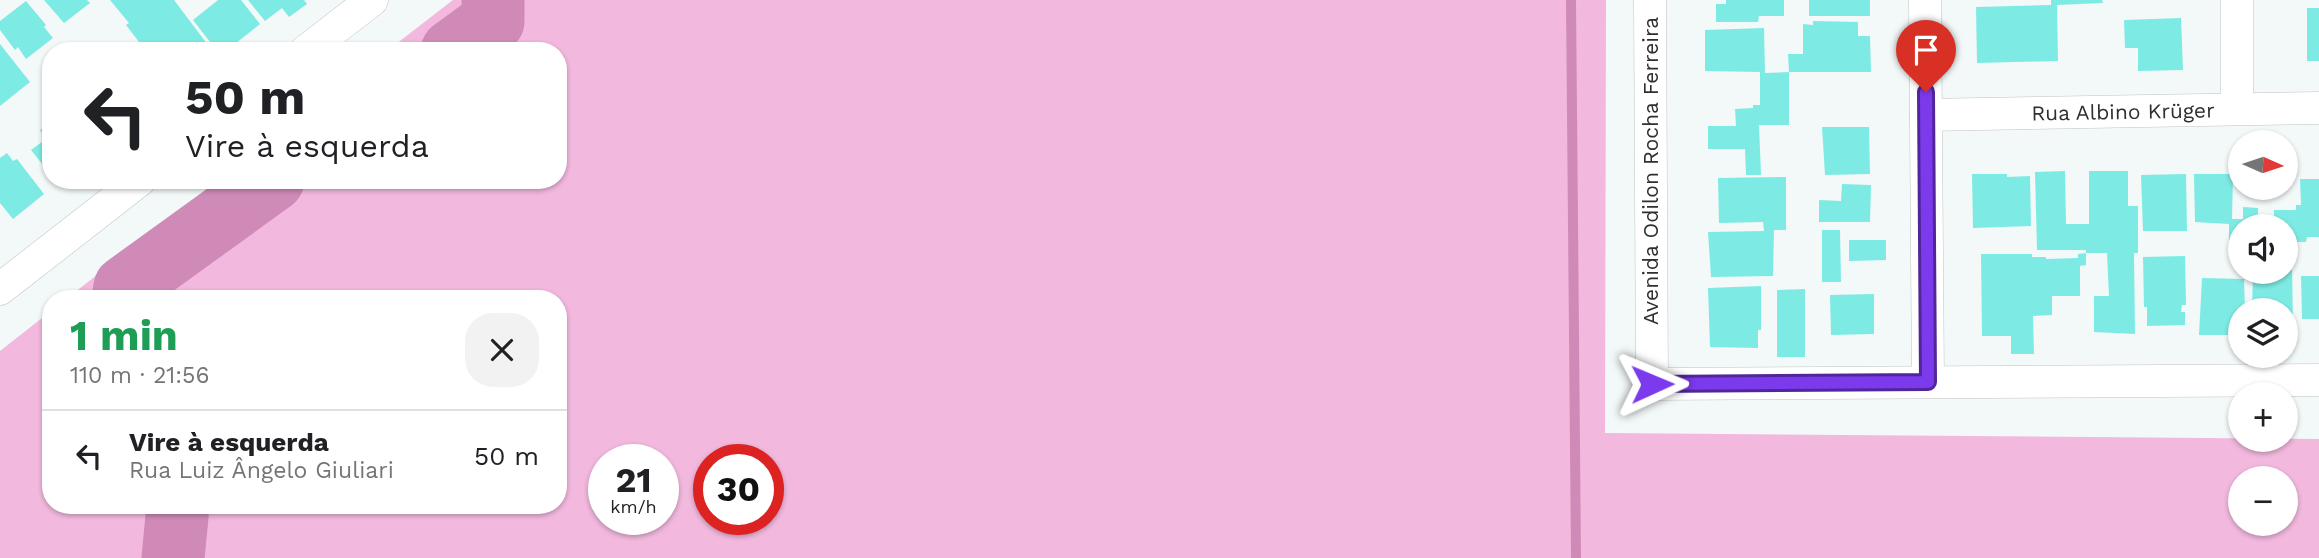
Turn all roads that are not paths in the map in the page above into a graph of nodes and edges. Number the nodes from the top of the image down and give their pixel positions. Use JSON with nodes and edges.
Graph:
{"nodes":[{"id":1,"x":372,"y":0,"type":"edge"},
{"id":2,"x":1650,"y":0,"type":"edge"},
{"id":3,"x":1925,"y":0,"type":"edge"},
{"id":4,"x":2236,"y":0,"type":"edge"},
{"id":5,"x":318,"y":42,"type":"edge"},
{"id":6,"x":2319,"y":108,"type":"edge"},
{"id":7,"x":2237,"y":110,"type":"junction"},
{"id":8,"x":1926,"y":116,"type":"junction"},
{"id":9,"x":128,"y":189,"type":"edge"},
{"id":10,"x":0,"y":289,"type":"edge"},
{"id":11,"x":2319,"y":380,"type":"edge"},
{"id":12,"x":1928,"y":382,"type":"junction"}],
"edges":[{"from":1,"to":5,"type":"street"},
{"from":2,"to":12,"type":"street","name":"Avenida Odilon Rocha Ferreira"},
{"from":3,"to":8,"type":"street"},
{"from":4,"to":7,"type":"street"},
{"from":6,"to":7,"type":"street","name":"Rua Albino Krüger"},
{"from":7,"to":8,"type":"street","name":"Rua Albino Krüger"},
{"from":8,"to":12,"type":"street"},
{"from":9,"to":10,"type":"street"},
{"from":11,"to":12,"type":"street"}]}
